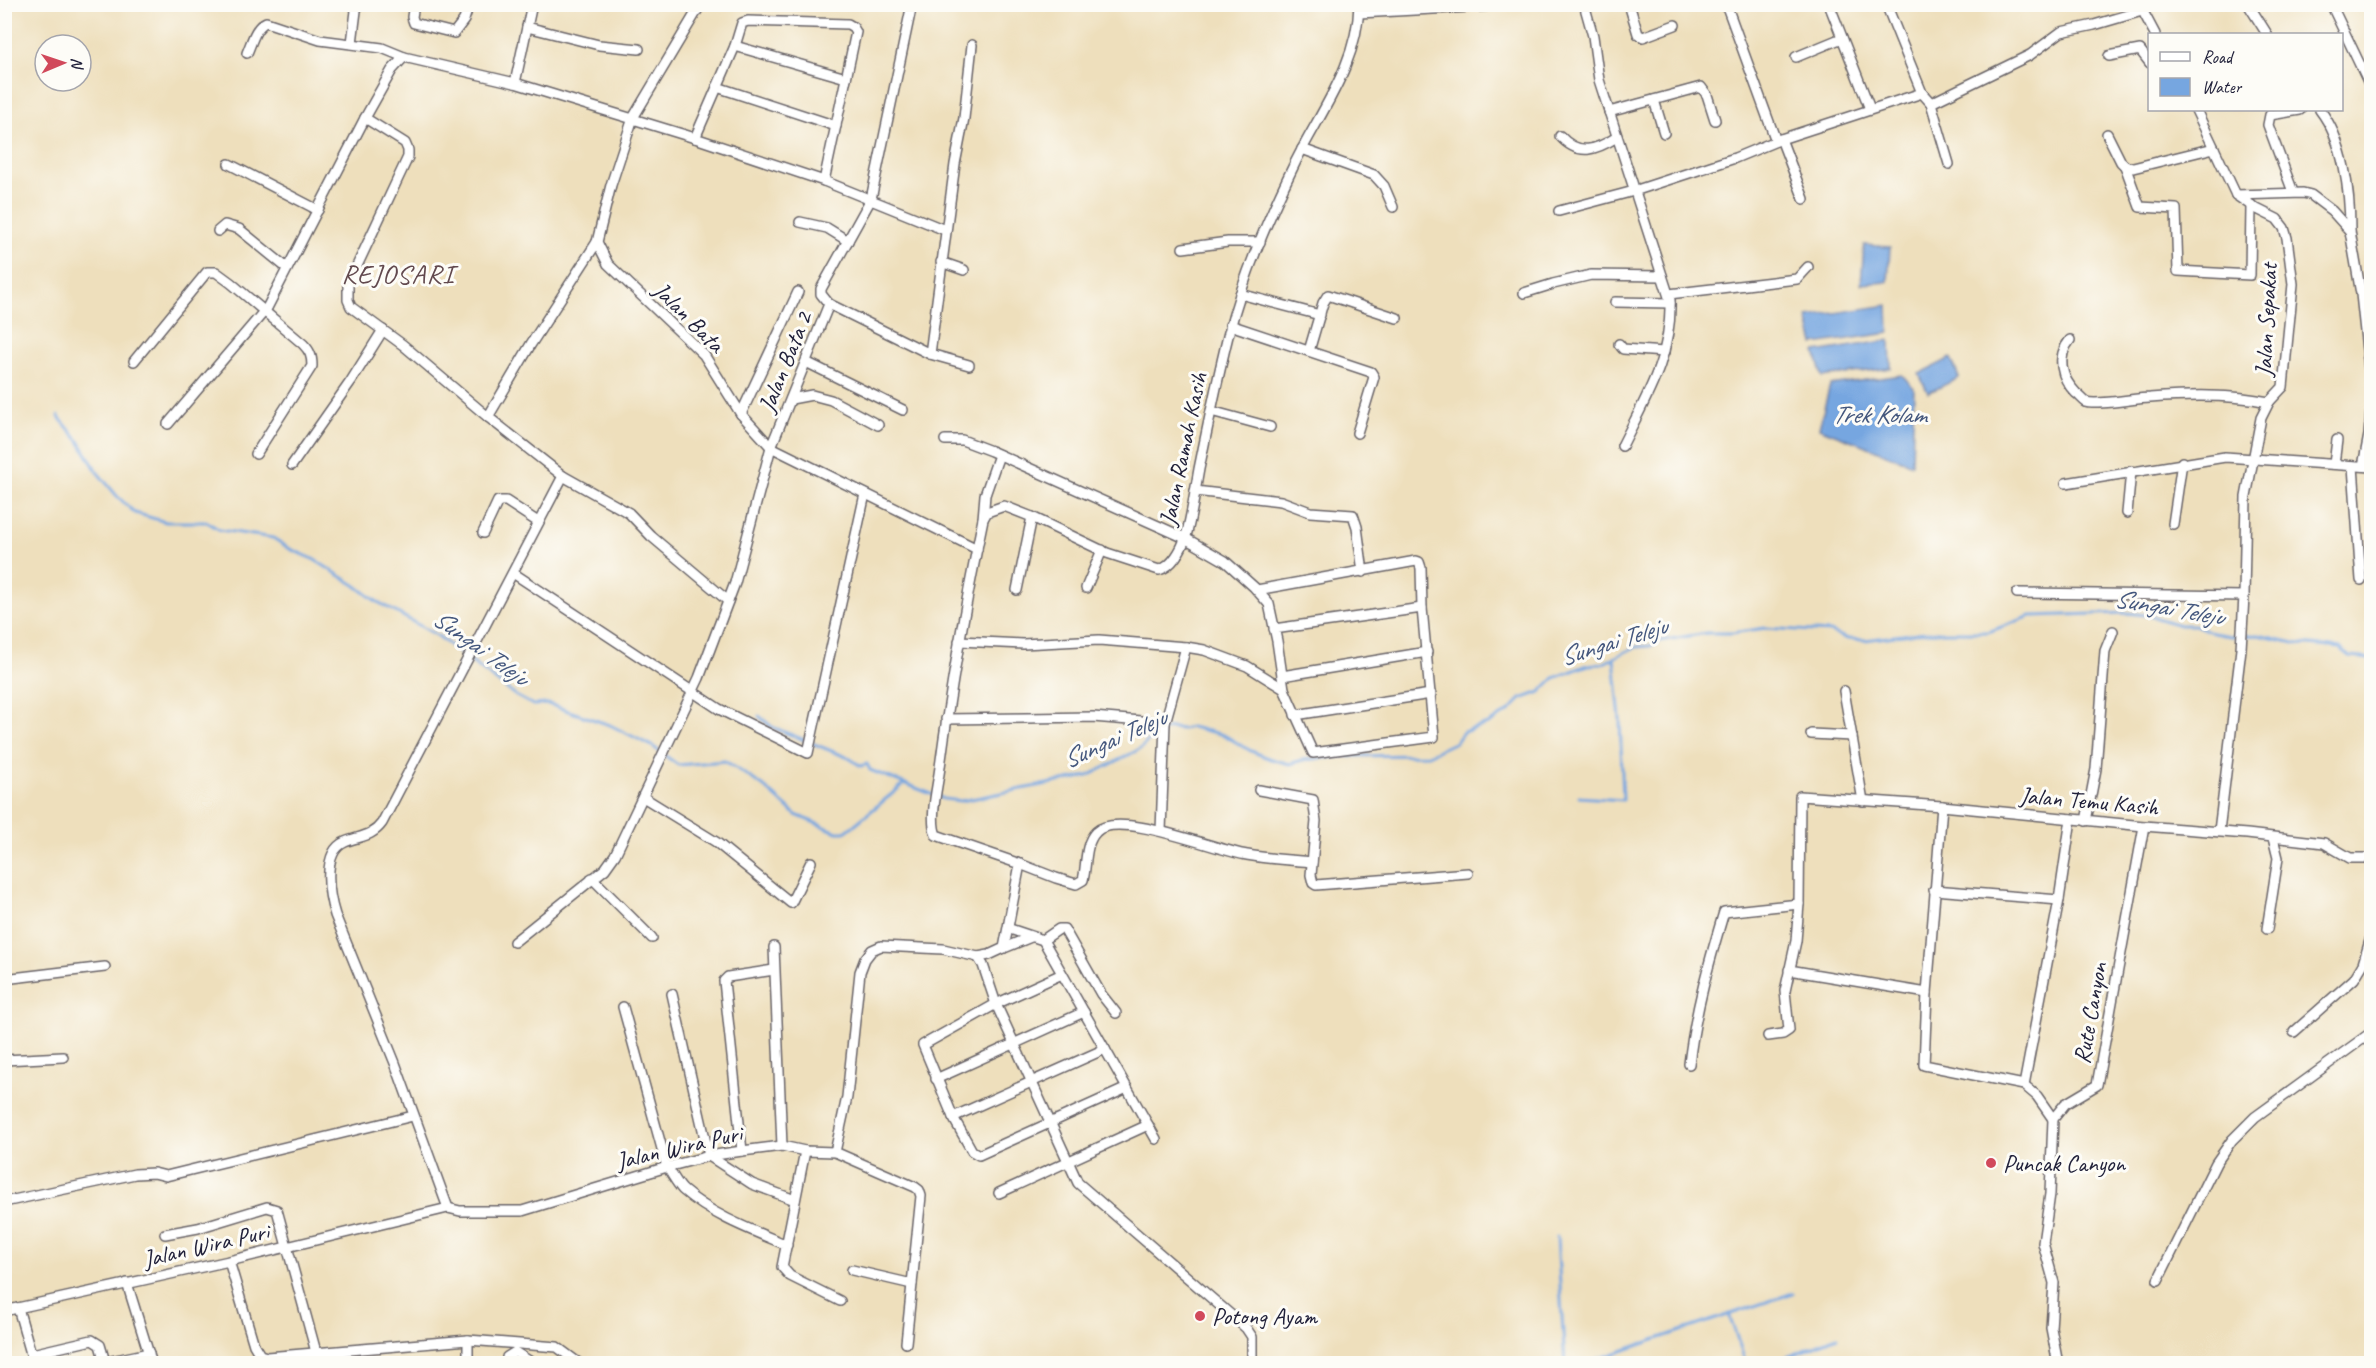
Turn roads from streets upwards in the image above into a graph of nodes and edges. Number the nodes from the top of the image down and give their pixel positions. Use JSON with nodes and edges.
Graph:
{"nodes":[{"id":1,"x":354,"y":4,"type":"edge"},
{"id":2,"x":414,"y":4,"type":"edge"},
{"id":3,"x":469,"y":4,"type":"edge"},
{"id":4,"x":532,"y":4,"type":"edge"},
{"id":5,"x":701,"y":4,"type":"edge"},
{"id":6,"x":912,"y":4,"type":"edge"},
{"id":7,"x":1584,"y":4,"type":"edge"},
{"id":8,"x":1629,"y":4,"type":"edge"},
{"id":9,"x":1726,"y":4,"type":"edge"},
{"id":10,"x":1829,"y":4,"type":"edge"},
{"id":11,"x":2248,"y":4,"type":"edge"},
{"id":12,"x":1888,"y":5,"type":"edge"},
{"id":13,"x":2333,"y":5,"type":"edge"},
{"id":14,"x":1489,"y":6,"type":"edge"},
{"id":15,"x":2141,"y":8,"type":"edge"},
{"id":16,"x":1359,"y":9,"type":"edge"},
{"id":17,"x":1675,"y":26,"type":"dead end"},
{"id":18,"x":527,"y":27,"type":"junction"},
{"id":19,"x":2154,"y":33,"type":"edge"},
{"id":20,"x":2266,"y":33,"type":"edge"},
{"id":21,"x":1842,"y":38,"type":"junction"},
{"id":22,"x":352,"y":43,"type":"junction"},
{"id":23,"x":972,"y":45,"type":"dead end"},
{"id":24,"x":735,"y":46,"type":"junction"},
{"id":25,"x":639,"y":49,"type":"dead end"},
{"id":26,"x":247,"y":53,"type":"dead end"},
{"id":27,"x":2109,"y":56,"type":"dead end"},
{"id":28,"x":404,"y":57,"type":"junction"},
{"id":29,"x":1796,"y":57,"type":"dead end"},
{"id":30,"x":2148,"y":60,"type":"edge"},
{"id":31,"x":846,"y":78,"type":"junction"},
{"id":32,"x":515,"y":82,"type":"junction"},
{"id":33,"x":717,"y":87,"type":"junction"},
{"id":34,"x":2372,"y":90,"type":"edge"},
{"id":35,"x":1922,"y":93,"type":"junction"},
{"id":36,"x":1654,"y":100,"type":"junction"},
{"id":37,"x":1931,"y":103,"type":"junction"},
{"id":38,"x":1870,"y":109,"type":"junction"},
{"id":39,"x":2196,"y":111,"type":"edge"},
{"id":40,"x":2294,"y":111,"type":"edge"},
{"id":41,"x":2320,"y":111,"type":"edge"},
{"id":42,"x":1609,"y":112,"type":"junction"},
{"id":43,"x":365,"y":118,"type":"junction"},
{"id":44,"x":633,"y":118,"type":"junction"},
{"id":45,"x":1715,"y":120,"type":"dead end"},
{"id":46,"x":836,"y":126,"type":"junction"},
{"id":47,"x":1664,"y":133,"type":"dead end"},
{"id":48,"x":2107,"y":134,"type":"dead end"},
{"id":49,"x":1560,"y":136,"type":"dead end"},
{"id":50,"x":1617,"y":137,"type":"junction"},
{"id":51,"x":695,"y":138,"type":"junction"},
{"id":52,"x":1778,"y":140,"type":"junction"},
{"id":53,"x":2214,"y":148,"type":"junction"},
{"id":54,"x":1302,"y":149,"type":"junction"},
{"id":55,"x":229,"y":164,"type":"dead end"},
{"id":56,"x":1949,"y":164,"type":"dead end"},
{"id":57,"x":2125,"y":166,"type":"junction"},
{"id":58,"x":824,"y":181,"type":"junction"},
{"id":59,"x":1634,"y":191,"type":"junction"},
{"id":60,"x":2293,"y":192,"type":"junction"},
{"id":61,"x":2236,"y":195,"type":"junction"},
{"id":62,"x":871,"y":199,"type":"junction"},
{"id":63,"x":1804,"y":199,"type":"dead end"},
{"id":64,"x":2251,"y":205,"type":"junction"},
{"id":65,"x":1393,"y":207,"type":"dead end"},
{"id":66,"x":318,"y":210,"type":"junction"},
{"id":67,"x":1559,"y":211,"type":"dead end"},
{"id":68,"x":800,"y":222,"type":"dead end"},
{"id":69,"x":945,"y":230,"type":"junction"},
{"id":70,"x":218,"y":231,"type":"dead end"},
{"id":71,"x":2350,"y":231,"type":"junction"},
{"id":72,"x":848,"y":241,"type":"junction"},
{"id":73,"x":1260,"y":242,"type":"junction"},
{"id":74,"x":597,"y":243,"type":"junction"},
{"id":75,"x":1183,"y":248,"type":"dead end"},
{"id":76,"x":941,"y":262,"type":"junction"},
{"id":77,"x":1808,"y":267,"type":"dead end"},
{"id":78,"x":288,"y":268,"type":"junction"},
{"id":79,"x":964,"y":270,"type":"dead end"},
{"id":80,"x":1662,"y":276,"type":"junction"},
{"id":81,"x":798,"y":292,"type":"dead end"},
{"id":82,"x":1524,"y":293,"type":"dead end"},
{"id":83,"x":2366,"y":293,"type":"edge"},
{"id":84,"x":1240,"y":294,"type":"junction"},
{"id":85,"x":1669,"y":299,"type":"junction"},
{"id":86,"x":1615,"y":302,"type":"dead end"},
{"id":87,"x":829,"y":304,"type":"junction"},
{"id":88,"x":264,"y":311,"type":"junction"},
{"id":89,"x":1320,"y":315,"type":"junction"},
{"id":90,"x":1397,"y":318,"type":"dead end"},
{"id":91,"x":1230,"y":325,"type":"junction"},
{"id":92,"x":383,"y":330,"type":"junction"},
{"id":93,"x":2070,"y":340,"type":"dead end"},
{"id":94,"x":1619,"y":344,"type":"dead end"},
{"id":95,"x":2370,"y":350,"type":"edge"},
{"id":96,"x":1309,"y":351,"type":"junction"},
{"id":97,"x":1664,"y":352,"type":"junction"},
{"id":98,"x":930,"y":354,"type":"junction"},
{"id":99,"x":134,"y":361,"type":"dead end"},
{"id":100,"x":806,"y":362,"type":"junction"},
{"id":101,"x":969,"y":365,"type":"dead end"},
{"id":102,"x":2371,"y":396,"type":"edge"},
{"id":103,"x":791,"y":399,"type":"junction"},
{"id":104,"x":2269,"y":402,"type":"junction"},
{"id":105,"x":903,"y":410,"type":"dead end"},
{"id":106,"x":1211,"y":411,"type":"junction"},
{"id":107,"x":741,"y":414,"type":"junction"},
{"id":108,"x":488,"y":417,"type":"junction"},
{"id":109,"x":168,"y":424,"type":"dead end"},
{"id":110,"x":878,"y":425,"type":"dead end"},
{"id":111,"x":1270,"y":427,"type":"dead end"},
{"id":112,"x":1357,"y":433,"type":"dead end"},
{"id":113,"x":945,"y":440,"type":"dead end"},
{"id":114,"x":2337,"y":440,"type":"dead end"},
{"id":115,"x":1622,"y":446,"type":"dead end"},
{"id":116,"x":771,"y":447,"type":"junction"},
{"id":117,"x":256,"y":454,"type":"dead end"},
{"id":118,"x":999,"y":455,"type":"junction"},
{"id":119,"x":2252,"y":457,"type":"junction"},
{"id":120,"x":2182,"y":462,"type":"junction"},
{"id":121,"x":2334,"y":464,"type":"junction"},
{"id":122,"x":292,"y":465,"type":"dead end"},
{"id":123,"x":2363,"y":466,"type":"edge"},
{"id":124,"x":2131,"y":471,"type":"junction"},
{"id":125,"x":563,"y":476,"type":"junction"},
{"id":126,"x":2066,"y":483,"type":"dead end"},
{"id":127,"x":1195,"y":491,"type":"junction"},
{"id":128,"x":865,"y":494,"type":"junction"},
{"id":129,"x":2127,"y":513,"type":"dead end"},
{"id":130,"x":1032,"y":517,"type":"junction"},
{"id":131,"x":983,"y":519,"type":"junction"},
{"id":132,"x":538,"y":522,"type":"junction"},
{"id":133,"x":2173,"y":524,"type":"dead end"},
{"id":134,"x":483,"y":533,"type":"dead end"},
{"id":135,"x":1185,"y":538,"type":"junction"},
{"id":136,"x":977,"y":549,"type":"junction"},
{"id":137,"x":1102,"y":550,"type":"junction"},
{"id":138,"x":1363,"y":572,"type":"junction"},
{"id":139,"x":513,"y":573,"type":"junction"},
{"id":140,"x":2361,"y":580,"type":"dead end"},
{"id":141,"x":1086,"y":588,"type":"dead end"},
{"id":142,"x":1017,"y":590,"type":"dead end"},
{"id":143,"x":1257,"y":590,"type":"junction"},
{"id":144,"x":2017,"y":593,"type":"dead end"},
{"id":145,"x":2244,"y":596,"type":"junction"},
{"id":146,"x":728,"y":601,"type":"junction"},
{"id":147,"x":1422,"y":608,"type":"junction"},
{"id":148,"x":1274,"y":629,"type":"junction"},
{"id":149,"x":2113,"y":631,"type":"dead end"},
{"id":150,"x":959,"y":641,"type":"junction"},
{"id":151,"x":1186,"y":647,"type":"junction"},
{"id":152,"x":1427,"y":652,"type":"junction"},
{"id":153,"x":1282,"y":676,"type":"junction"},
{"id":154,"x":1284,"y":689,"type":"junction"},
{"id":155,"x":693,"y":691,"type":"junction"},
{"id":156,"x":1844,"y":691,"type":"dead end"},
{"id":157,"x":1431,"y":694,"type":"junction"},
{"id":158,"x":1295,"y":715,"type":"junction"},
{"id":159,"x":946,"y":718,"type":"junction"},
{"id":160,"x":1165,"y":728,"type":"junction"},
{"id":161,"x":1811,"y":734,"type":"dead end"},
{"id":162,"x":1852,"y":736,"type":"junction"},
{"id":163,"x":1259,"y":790,"type":"dead end"},
{"id":164,"x":643,"y":797,"type":"junction"},
{"id":165,"x":1863,"y":801,"type":"junction"},
{"id":166,"x":1942,"y":806,"type":"junction"},
{"id":167,"x":2071,"y":819,"type":"junction"},
{"id":168,"x":2086,"y":820,"type":"junction"},
{"id":169,"x":2144,"y":826,"type":"junction"},
{"id":170,"x":1161,"y":831,"type":"junction"},
{"id":171,"x":2218,"y":831,"type":"junction"},
{"id":172,"x":2273,"y":838,"type":"junction"},
{"id":173,"x":2372,"y":858,"type":"edge"},
{"id":174,"x":811,"y":862,"type":"dead end"},
{"id":175,"x":1312,"y":862,"type":"junction"},
{"id":176,"x":1020,"y":864,"type":"junction"},
{"id":177,"x":1468,"y":873,"type":"dead end"},
{"id":178,"x":592,"y":878,"type":"junction"},
{"id":179,"x":1934,"y":890,"type":"junction"},
{"id":180,"x":2059,"y":900,"type":"junction"},
{"id":181,"x":1799,"y":904,"type":"junction"},
{"id":182,"x":1010,"y":928,"type":"junction"},
{"id":183,"x":2267,"y":929,"type":"dead end"},
{"id":184,"x":2372,"y":934,"type":"edge"},
{"id":185,"x":1031,"y":937,"type":"junction"},
{"id":186,"x":652,"y":938,"type":"dead end"},
{"id":187,"x":1043,"y":940,"type":"junction"},
{"id":188,"x":514,"y":942,"type":"dead end"},
{"id":189,"x":774,"y":947,"type":"dead end"},
{"id":190,"x":1004,"y":948,"type":"junction"},
{"id":191,"x":978,"y":957,"type":"junction"},
{"id":192,"x":105,"y":967,"type":"dead end"},
{"id":193,"x":774,"y":970,"type":"junction"},
{"id":194,"x":1789,"y":970,"type":"junction"},
{"id":195,"x":1062,"y":974,"type":"junction"},
{"id":196,"x":4,"y":979,"type":"edge"},
{"id":197,"x":1927,"y":993,"type":"junction"},
{"id":198,"x":672,"y":994,"type":"dead end"},
{"id":199,"x":996,"y":1004,"type":"junction"},
{"id":200,"x":624,"y":1007,"type":"dead end"},
{"id":201,"x":1084,"y":1012,"type":"junction"},
{"id":202,"x":1116,"y":1013,"type":"dead end"},
{"id":203,"x":2294,"y":1032,"type":"dead end"},
{"id":204,"x":2372,"y":1032,"type":"edge"},
{"id":205,"x":1768,"y":1036,"type":"dead end"},
{"id":206,"x":1014,"y":1044,"type":"junction"},
{"id":207,"x":1105,"y":1049,"type":"junction"},
{"id":208,"x":63,"y":1057,"type":"dead end"},
{"id":209,"x":4,"y":1060,"type":"edge"},
{"id":210,"x":1689,"y":1064,"type":"dead end"},
{"id":211,"x":936,"y":1079,"type":"junction"},
{"id":212,"x":1032,"y":1082,"type":"junction"},
{"id":213,"x":2024,"y":1085,"type":"junction"},
{"id":214,"x":1127,"y":1088,"type":"junction"},
{"id":215,"x":413,"y":1116,"type":"junction"},
{"id":216,"x":953,"y":1117,"type":"junction"},
{"id":217,"x":2053,"y":1119,"type":"junction"},
{"id":218,"x":1050,"y":1122,"type":"junction"},
{"id":219,"x":1148,"y":1125,"type":"junction"},
{"id":220,"x":1156,"y":1139,"type":"dead end"},
{"id":221,"x":782,"y":1146,"type":"junction"},
{"id":222,"x":742,"y":1151,"type":"junction"},
{"id":223,"x":805,"y":1151,"type":"junction"},
{"id":224,"x":835,"y":1152,"type":"junction"},
{"id":225,"x":709,"y":1156,"type":"junction"},
{"id":226,"x":1068,"y":1161,"type":"junction"},
{"id":227,"x":667,"y":1167,"type":"junction"},
{"id":228,"x":999,"y":1193,"type":"dead end"},
{"id":229,"x":795,"y":1200,"type":"junction"},
{"id":230,"x":4,"y":1202,"type":"edge"},
{"id":231,"x":448,"y":1208,"type":"junction"},
{"id":232,"x":165,"y":1234,"type":"dead end"},
{"id":233,"x":787,"y":1245,"type":"junction"},
{"id":234,"x":288,"y":1246,"type":"junction"},
{"id":235,"x":229,"y":1261,"type":"junction"},
{"id":236,"x":852,"y":1270,"type":"dead end"},
{"id":237,"x":2158,"y":1280,"type":"dead end"},
{"id":238,"x":127,"y":1283,"type":"junction"},
{"id":239,"x":912,"y":1284,"type":"junction"},
{"id":240,"x":840,"y":1301,"type":"dead end"},
{"id":241,"x":18,"y":1308,"type":"junction"},
{"id":242,"x":4,"y":1311,"type":"edge"},
{"id":243,"x":468,"y":1340,"type":"junction"},
{"id":244,"x":906,"y":1343,"type":"dead end"},
{"id":245,"x":316,"y":1352,"type":"junction"},
{"id":246,"x":149,"y":1353,"type":"junction"},
{"id":247,"x":33,"y":1359,"type":"edge"},
{"id":248,"x":102,"y":1363,"type":"edge"},
{"id":249,"x":152,"y":1364,"type":"edge"},
{"id":250,"x":468,"y":1364,"type":"edge"},
{"id":251,"x":508,"y":1364,"type":"edge"},
{"id":252,"x":534,"y":1364,"type":"edge"},
{"id":253,"x":580,"y":1364,"type":"edge"},
{"id":254,"x":1252,"y":1364,"type":"edge"},
{"id":255,"x":2058,"y":1364,"type":"edge"}],
"edges":[{"from":1,"to":22,"type":"street"},
{"from":2,"to":3,"type":"street"},
{"from":4,"to":18,"type":"street"},
{"from":5,"to":44,"type":"street"},
{"from":6,"to":62,"type":"street","name":"Jalan Bata 2"},
{"from":7,"to":42,"type":"street"},
{"from":8,"to":17,"type":"street"},
{"from":9,"to":52,"type":"street"},
{"from":10,"to":21,"type":"street"},
{"from":11,"to":20,"type":"street"},
{"from":12,"to":35,"type":"street"},
{"from":13,"to":34,"type":"street"},
{"from":14,"to":16,"type":"street"},
{"from":15,"to":19,"type":"street"},
{"from":15,"to":37,"type":"street"},
{"from":16,"to":54,"type":"street","name":"Jalan Ramah Kasih"},
{"from":18,"to":25,"type":"street"},
{"from":18,"to":32,"type":"street"},
{"from":21,"to":29,"type":"street"},
{"from":21,"to":38,"type":"street"},
{"from":22,"to":26,"type":"street"},
{"from":22,"to":28,"type":"street"},
{"from":23,"to":69,"type":"street"},
{"from":24,"to":31,"type":"street"},
{"from":24,"to":31,"type":"street"},
{"from":24,"to":33,"type":"street"},
{"from":27,"to":30,"type":"street"},
{"from":28,"to":32,"type":"street"},
{"from":28,"to":43,"type":"street"},
{"from":31,"to":46,"type":"street"},
{"from":32,"to":44,"type":"street"},
{"from":33,"to":46,"type":"street"},
{"from":33,"to":51,"type":"street"},
{"from":35,"to":37,"type":"street"},
{"from":35,"to":38,"type":"street"},
{"from":36,"to":42,"type":"street"},
{"from":36,"to":45,"type":"street"},
{"from":36,"to":47,"type":"street"},
{"from":37,"to":56,"type":"street"},
{"from":38,"to":52,"type":"street"},
{"from":39,"to":53,"type":"street"},
{"from":40,"to":60,"type":"street"},
{"from":41,"to":71,"type":"street"},
{"from":42,"to":50,"type":"street"},
{"from":43,"to":66,"type":"street"},
{"from":43,"to":92,"type":"street"},
{"from":44,"to":51,"type":"street"},
{"from":44,"to":74,"type":"street"},
{"from":46,"to":58,"type":"street"},
{"from":48,"to":57,"type":"street"},
{"from":49,"to":50,"type":"street"},
{"from":50,"to":59,"type":"street"},
{"from":51,"to":58,"type":"street"},
{"from":52,"to":59,"type":"street"},
{"from":52,"to":63,"type":"street"},
{"from":53,"to":57,"type":"street"},
{"from":53,"to":61,"type":"street"},
{"from":54,"to":65,"type":"street"},
{"from":54,"to":73,"type":"street","name":"Jalan Ramah Kasih"},
{"from":55,"to":66,"type":"street"},
{"from":57,"to":64,"type":"street"},
{"from":58,"to":62,"type":"street"},
{"from":59,"to":67,"type":"street"},
{"from":59,"to":80,"type":"street"},
{"from":60,"to":61,"type":"street"},
{"from":60,"to":71,"type":"street"},
{"from":61,"to":64,"type":"street","name":"Jalan Sepakat"},
{"from":62,"to":69,"type":"street"},
{"from":62,"to":72,"type":"street","name":"Jalan Bata 2"},
{"from":64,"to":104,"type":"street","name":"Jalan Sepakat"},
{"from":66,"to":78,"type":"street"},
{"from":68,"to":72,"type":"street"},
{"from":69,"to":76,"type":"street"},
{"from":70,"to":78,"type":"street"},
{"from":71,"to":83,"type":"street"},
{"from":72,"to":87,"type":"street","name":"Jalan Bata 2"},
{"from":73,"to":75,"type":"street"},
{"from":73,"to":84,"type":"street","name":"Jalan Ramah Kasih"},
{"from":74,"to":107,"type":"street","name":"Jalan Bata"},
{"from":74,"to":108,"type":"street"},
{"from":76,"to":79,"type":"street"},
{"from":76,"to":98,"type":"street"},
{"from":77,"to":85,"type":"street"},
{"from":78,"to":88,"type":"street"},
{"from":80,"to":82,"type":"street"},
{"from":80,"to":85,"type":"street"},
{"from":81,"to":107,"type":"street"},
{"from":83,"to":95,"type":"street"},
{"from":84,"to":89,"type":"street"},
{"from":84,"to":91,"type":"street","name":"Jalan Ramah Kasih"},
{"from":85,"to":86,"type":"street"},
{"from":85,"to":97,"type":"street"},
{"from":87,"to":98,"type":"street"},
{"from":87,"to":100,"type":"street","name":"Jalan Bata 2"},
{"from":88,"to":99,"type":"street"},
{"from":88,"to":109,"type":"street"},
{"from":88,"to":117,"type":"street"},
{"from":89,"to":90,"type":"street"},
{"from":89,"to":96,"type":"street"},
{"from":91,"to":96,"type":"street"},
{"from":91,"to":106,"type":"street","name":"Jalan Ramah Kasih"},
{"from":92,"to":108,"type":"street"},
{"from":92,"to":122,"type":"street"},
{"from":93,"to":104,"type":"street"},
{"from":94,"to":97,"type":"street"},
{"from":95,"to":102,"type":"street"},
{"from":96,"to":112,"type":"street"},
{"from":97,"to":115,"type":"street"},
{"from":98,"to":101,"type":"street"},
{"from":100,"to":103,"type":"street","name":"Jalan Bata 2"},
{"from":100,"to":105,"type":"street"},
{"from":102,"to":123,"type":"street"},
{"from":103,"to":110,"type":"street"},
{"from":103,"to":116,"type":"street","name":"Jalan Bata 2"},
{"from":104,"to":119,"type":"street","name":"Jalan Sepakat"},
{"from":106,"to":111,"type":"street"},
{"from":106,"to":127,"type":"street","name":"Jalan Ramah Kasih"},
{"from":107,"to":116,"type":"street","name":"Jalan Bata"},
{"from":108,"to":125,"type":"street"},
{"from":113,"to":118,"type":"street"},
{"from":114,"to":121,"type":"street"},
{"from":116,"to":128,"type":"street","name":"Jalan Bata"},
{"from":116,"to":146,"type":"street","name":"Jalan Bata 2"},
{"from":118,"to":131,"type":"street"},
{"from":118,"to":135,"type":"street"},
{"from":119,"to":120,"type":"street"},
{"from":119,"to":121,"type":"street"},
{"from":119,"to":145,"type":"street","name":"Jalan Sepakat"},
{"from":120,"to":124,"type":"street"},
{"from":120,"to":133,"type":"street"},
{"from":121,"to":123,"type":"street"},
{"from":123,"to":140,"type":"street"},
{"from":124,"to":126,"type":"street"},
{"from":124,"to":129,"type":"street"},
{"from":125,"to":132,"type":"street"},
{"from":125,"to":146,"type":"street"},
{"from":127,"to":135,"type":"street","name":"Jalan Ramah Kasih"},
{"from":127,"to":138,"type":"street"},
{"from":128,"to":136,"type":"street","name":"Jalan Bata"},
{"from":128,"to":155,"type":"street"},
{"from":130,"to":131,"type":"street","name":"Jalan Ramah Kasih"},
{"from":130,"to":137,"type":"street","name":"Jalan Ramah Kasih"},
{"from":130,"to":142,"type":"street"},
{"from":131,"to":136,"type":"street"},
{"from":132,"to":134,"type":"street"},
{"from":132,"to":139,"type":"street"},
{"from":135,"to":137,"type":"street","name":"Jalan Ramah Kasih"},
{"from":135,"to":143,"type":"street"},
{"from":136,"to":150,"type":"street"},
{"from":137,"to":141,"type":"street"},
{"from":138,"to":143,"type":"street"},
{"from":138,"to":147,"type":"street"},
{"from":139,"to":155,"type":"street"},
{"from":139,"to":215,"type":"street"},
{"from":143,"to":148,"type":"street"},
{"from":144,"to":145,"type":"street"},
{"from":145,"to":171,"type":"street","name":"Jalan Sepakat"},
{"from":146,"to":155,"type":"street","name":"Jalan Bata 2"},
{"from":147,"to":148,"type":"street"},
{"from":147,"to":152,"type":"street"},
{"from":148,"to":153,"type":"street"},
{"from":149,"to":168,"type":"street"},
{"from":150,"to":151,"type":"street"},
{"from":150,"to":159,"type":"street"},
{"from":151,"to":154,"type":"street"},
{"from":151,"to":160,"type":"street"},
{"from":152,"to":153,"type":"street"},
{"from":152,"to":157,"type":"street"},
{"from":153,"to":154,"type":"street"},
{"from":154,"to":158,"type":"street"},
{"from":155,"to":164,"type":"street","name":"Jalan Bata 2"},
{"from":156,"to":162,"type":"street"},
{"from":157,"to":158,"type":"street"},
{"from":157,"to":158,"type":"street"},
{"from":159,"to":160,"type":"street"},
{"from":159,"to":176,"type":"street"},
{"from":160,"to":170,"type":"street"},
{"from":161,"to":162,"type":"street"},
{"from":162,"to":165,"type":"street"},
{"from":163,"to":175,"type":"street"},
{"from":164,"to":174,"type":"street"},
{"from":164,"to":178,"type":"street","name":"Jalan Bata 2"},
{"from":165,"to":166,"type":"street","name":"Jalan Temu Kasih"},
{"from":165,"to":181,"type":"street","name":"Jalan Temu Kasih"},
{"from":166,"to":167,"type":"street","name":"Jalan Temu Kasih"},
{"from":166,"to":179,"type":"street"},
{"from":167,"to":168,"type":"street","name":"Jalan Temu Kasih"},
{"from":167,"to":180,"type":"street"},
{"from":168,"to":169,"type":"street","name":"Jalan Temu Kasih"},
{"from":169,"to":171,"type":"street","name":"Jalan Temu Kasih"},
{"from":169,"to":217,"type":"street","name":"Rute Canyon"},
{"from":170,"to":175,"type":"street"},
{"from":170,"to":176,"type":"street"},
{"from":171,"to":172,"type":"street","name":"Jalan Temu Kasih"},
{"from":172,"to":173,"type":"street","name":"Jalan Temu Kasih"},
{"from":172,"to":183,"type":"street"},
{"from":175,"to":177,"type":"street"},
{"from":176,"to":182,"type":"street"},
{"from":178,"to":186,"type":"street"},
{"from":178,"to":188,"type":"street","name":"Jalan Bata 2"},
{"from":179,"to":180,"type":"street"},
{"from":179,"to":197,"type":"street"},
{"from":180,"to":213,"type":"street"},
{"from":181,"to":194,"type":"street"},
{"from":181,"to":210,"type":"street"},
{"from":182,"to":185,"type":"street"},
{"from":182,"to":190,"type":"street"},
{"from":184,"to":203,"type":"street"},
{"from":185,"to":187,"type":"street"},
{"from":185,"to":190,"type":"street"},
{"from":187,"to":195,"type":"street"},
{"from":187,"to":202,"type":"street"},
{"from":189,"to":193,"type":"street"},
{"from":190,"to":191,"type":"street"},
{"from":191,"to":199,"type":"street"},
{"from":191,"to":224,"type":"street"},
{"from":192,"to":196,"type":"street"},
{"from":193,"to":221,"type":"street"},
{"from":193,"to":222,"type":"street"},
{"from":194,"to":197,"type":"street"},
{"from":194,"to":205,"type":"street"},
{"from":195,"to":199,"type":"street"},
{"from":195,"to":201,"type":"street"},
{"from":197,"to":213,"type":"street"},
{"from":198,"to":225,"type":"street"},
{"from":199,"to":206,"type":"street"},
{"from":199,"to":211,"type":"street"},
{"from":200,"to":227,"type":"street"},
{"from":201,"to":206,"type":"street"},
{"from":201,"to":207,"type":"street"},
{"from":204,"to":237,"type":"street"},
{"from":206,"to":211,"type":"street"},
{"from":206,"to":212,"type":"street"},
{"from":207,"to":212,"type":"street"},
{"from":207,"to":214,"type":"street"},
{"from":208,"to":209,"type":"street"},
{"from":211,"to":216,"type":"street"},
{"from":212,"to":216,"type":"street"},
{"from":212,"to":218,"type":"street"},
{"from":213,"to":217,"type":"street"},
{"from":214,"to":218,"type":"street"},
{"from":214,"to":219,"type":"street"},
{"from":215,"to":230,"type":"street"},
{"from":215,"to":231,"type":"street"},
{"from":216,"to":218,"type":"street"},
{"from":217,"to":255,"type":"street"},
{"from":218,"to":226,"type":"street"},
{"from":219,"to":220,"type":"street"},
{"from":219,"to":226,"type":"street"},
{"from":221,"to":222,"type":"street","name":"Jalan Wira Puri"},
{"from":221,"to":223,"type":"street","name":"Jalan Wira Puri"},
{"from":222,"to":225,"type":"street","name":"Jalan Wira Puri"},
{"from":223,"to":224,"type":"street","name":"Jalan Wira Puri"},
{"from":223,"to":229,"type":"street"},
{"from":224,"to":239,"type":"street"},
{"from":225,"to":227,"type":"street","name":"Jalan Wira Puri"},
{"from":225,"to":229,"type":"street"},
{"from":226,"to":228,"type":"street"},
{"from":226,"to":254,"type":"street"},
{"from":227,"to":231,"type":"street","name":"Jalan Wira Puri"},
{"from":227,"to":233,"type":"street"},
{"from":229,"to":233,"type":"street"},
{"from":231,"to":234,"type":"street","name":"Jalan Wira Puri"},
{"from":232,"to":234,"type":"street"},
{"from":233,"to":240,"type":"street"},
{"from":234,"to":235,"type":"street","name":"Jalan Wira Puri"},
{"from":234,"to":245,"type":"street"},
{"from":235,"to":238,"type":"street","name":"Jalan Wira Puri"},
{"from":235,"to":245,"type":"street"},
{"from":236,"to":239,"type":"street"},
{"from":238,"to":241,"type":"street","name":"Jalan Wira Puri"},
{"from":238,"to":246,"type":"street"},
{"from":239,"to":244,"type":"street"},
{"from":241,"to":242,"type":"street","name":"Jalan Wira Puri"},
{"from":241,"to":247,"type":"street"},
{"from":243,"to":245,"type":"street"},
{"from":243,"to":250,"type":"street"},
{"from":243,"to":253,"type":"street"},
{"from":246,"to":248,"type":"street"},
{"from":246,"to":249,"type":"street"},
{"from":247,"to":248,"type":"street"},
{"from":251,"to":252,"type":"street"}]}
